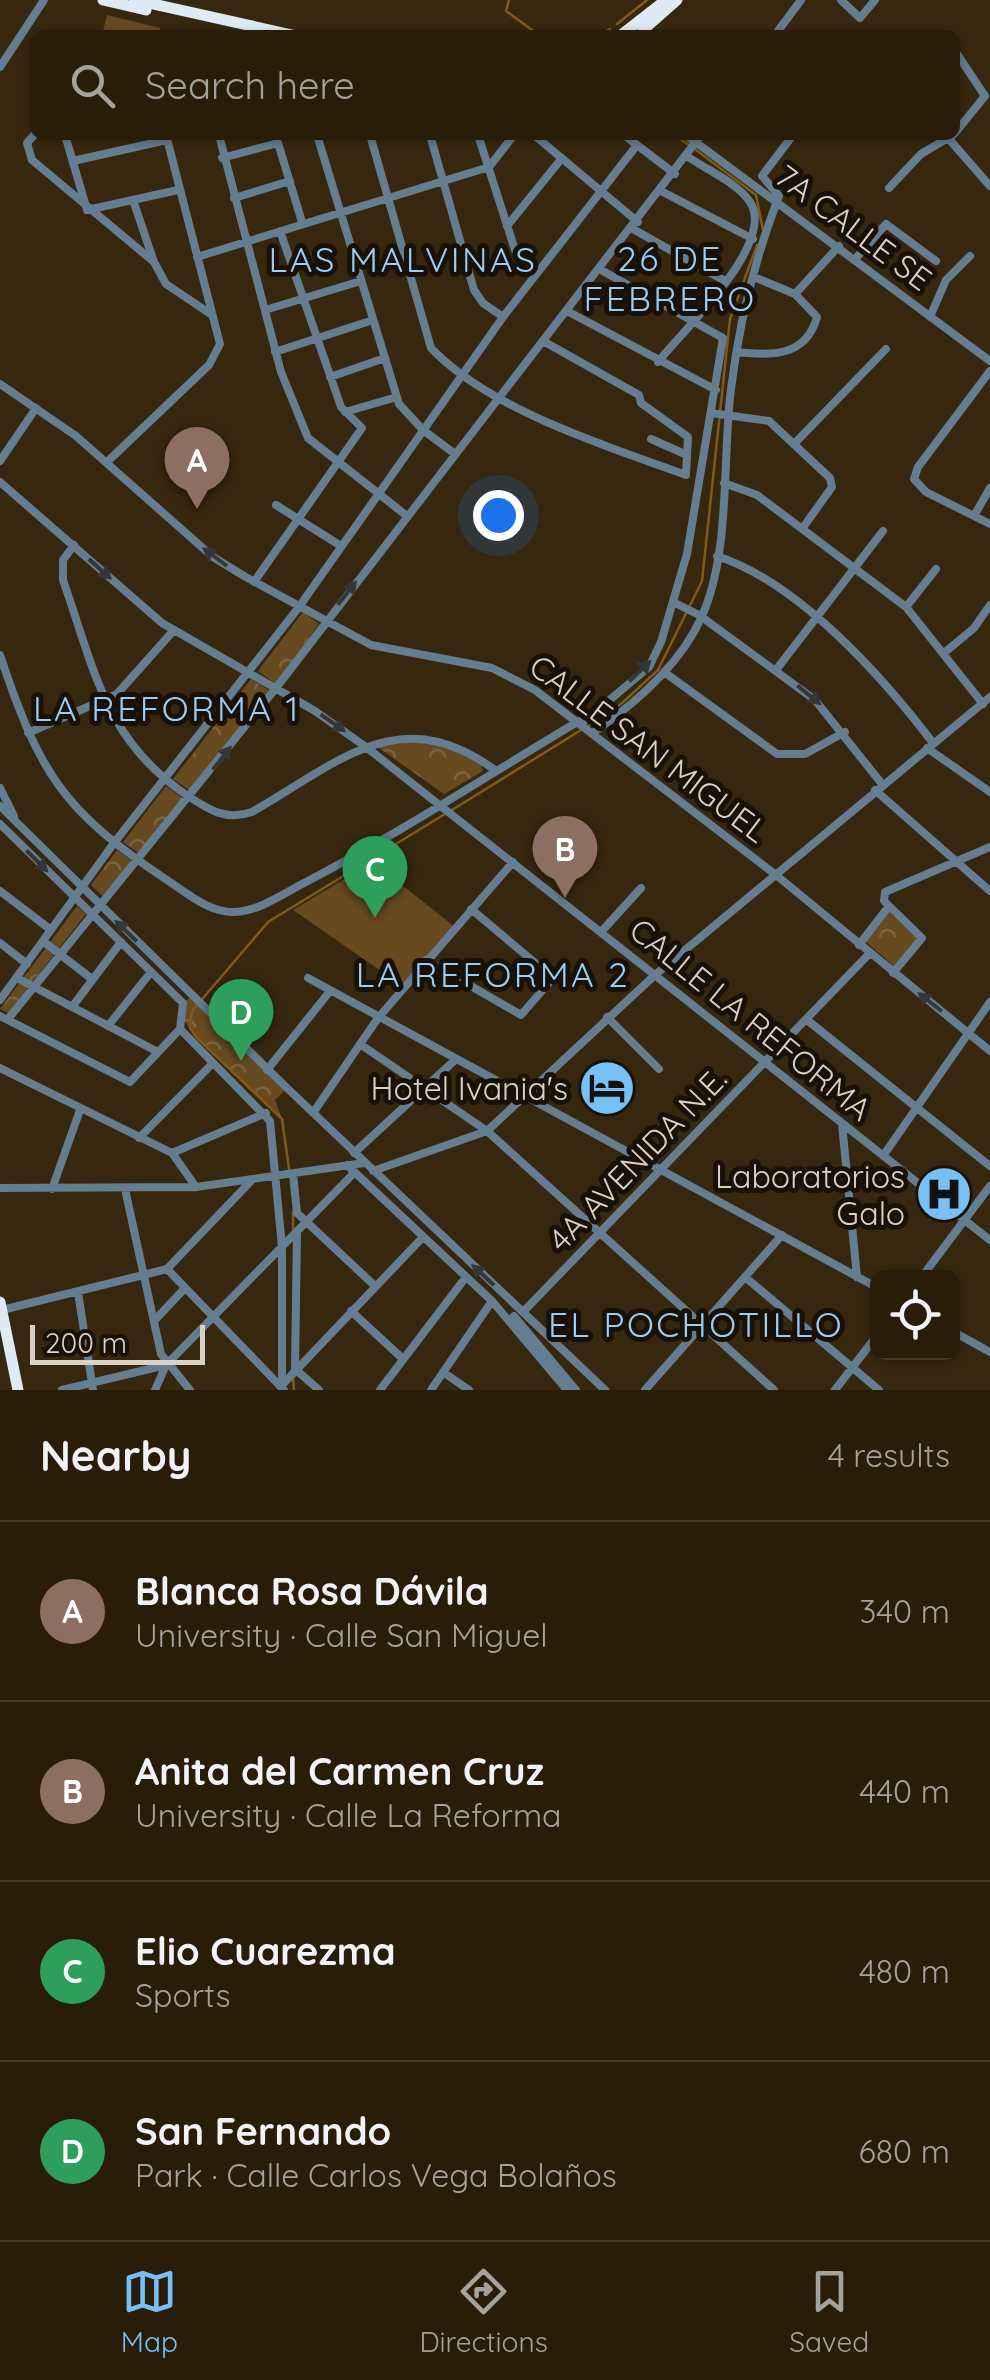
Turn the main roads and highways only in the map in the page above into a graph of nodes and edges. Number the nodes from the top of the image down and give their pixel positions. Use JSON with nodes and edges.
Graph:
{"nodes":[{"id":1,"x":103,"y":0,"type":"edge"},
{"id":2,"x":136,"y":0,"type":"edge"},
{"id":3,"x":666,"y":0,"type":"edge"},
{"id":4,"x":677,"y":0,"type":"edge"},
{"id":5,"x":226,"y":28,"type":"edge"},
{"id":6,"x":627,"y":30,"type":"edge"},
{"id":7,"x":642,"y":30,"type":"edge"},
{"id":8,"x":1,"y":1306,"type":"edge"},
{"id":9,"x":0,"y":1334,"type":"edge"},
{"id":10,"x":15,"y":1390,"type":"edge"}],
"edges":[{"from":1,"to":5,"type":"highway"},
{"from":2,"to":5,"type":"highway"},
{"from":3,"to":6,"type":"highway"},
{"from":4,"to":7,"type":"highway"},
{"from":8,"to":10,"type":"highway"},
{"from":9,"to":10,"type":"highway"}]}
